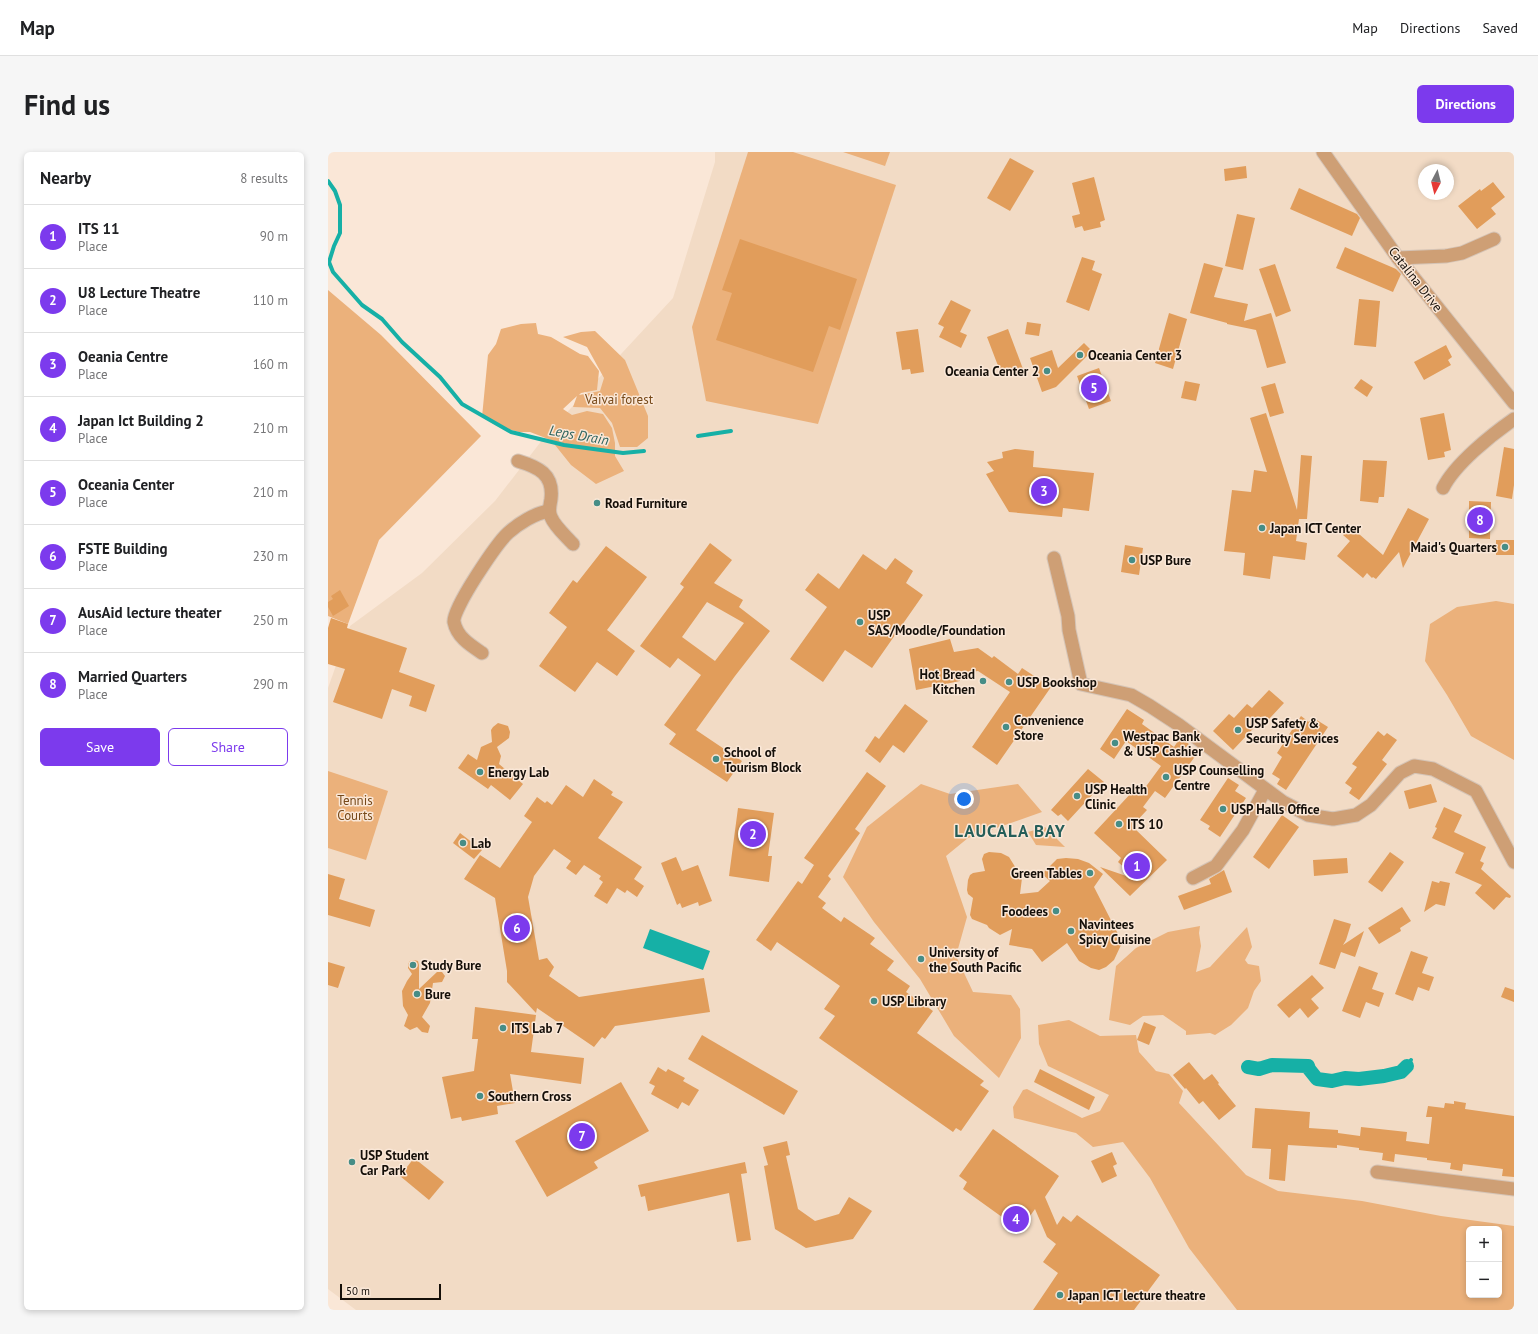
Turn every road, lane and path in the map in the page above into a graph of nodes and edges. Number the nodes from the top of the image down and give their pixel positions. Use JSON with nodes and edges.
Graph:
{"nodes":[{"id":1,"x":1323,"y":152,"type":"edge"},
{"id":2,"x":1494,"y":239,"type":"dead end"},
{"id":3,"x":1398,"y":258,"type":"junction"},
{"id":4,"x":1514,"y":403,"type":"edge"},
{"id":5,"x":1514,"y":419,"type":"edge"},
{"id":6,"x":518,"y":461,"type":"dead end"},
{"id":7,"x":1443,"y":488,"type":"dead end"},
{"id":8,"x":549,"y":511,"type":"junction"},
{"id":9,"x":573,"y":544,"type":"dead end"},
{"id":10,"x":1054,"y":558,"type":"dead end"},
{"id":11,"x":482,"y":653,"type":"dead end"},
{"id":12,"x":1266,"y":790,"type":"junction"},
{"id":13,"x":1514,"y":862,"type":"edge"},
{"id":14,"x":1193,"y":878,"type":"dead end"},
{"id":15,"x":1377,"y":1172,"type":"dead end"},
{"id":16,"x":1514,"y":1189,"type":"edge"}],
"edges":[{"from":1,"to":3,"type":"street","name":"Catalina Drive"},
{"from":2,"to":3,"type":"street"},
{"from":3,"to":4,"type":"street","name":"Catalina Drive"},
{"from":5,"to":7,"type":"street"},
{"from":6,"to":8,"type":"street"},
{"from":8,"to":9,"type":"street"},
{"from":8,"to":11,"type":"street"},
{"from":10,"to":12,"type":"street"},
{"from":12,"to":13,"type":"street"},
{"from":12,"to":14,"type":"street"},
{"from":15,"to":16,"type":"street"}]}
